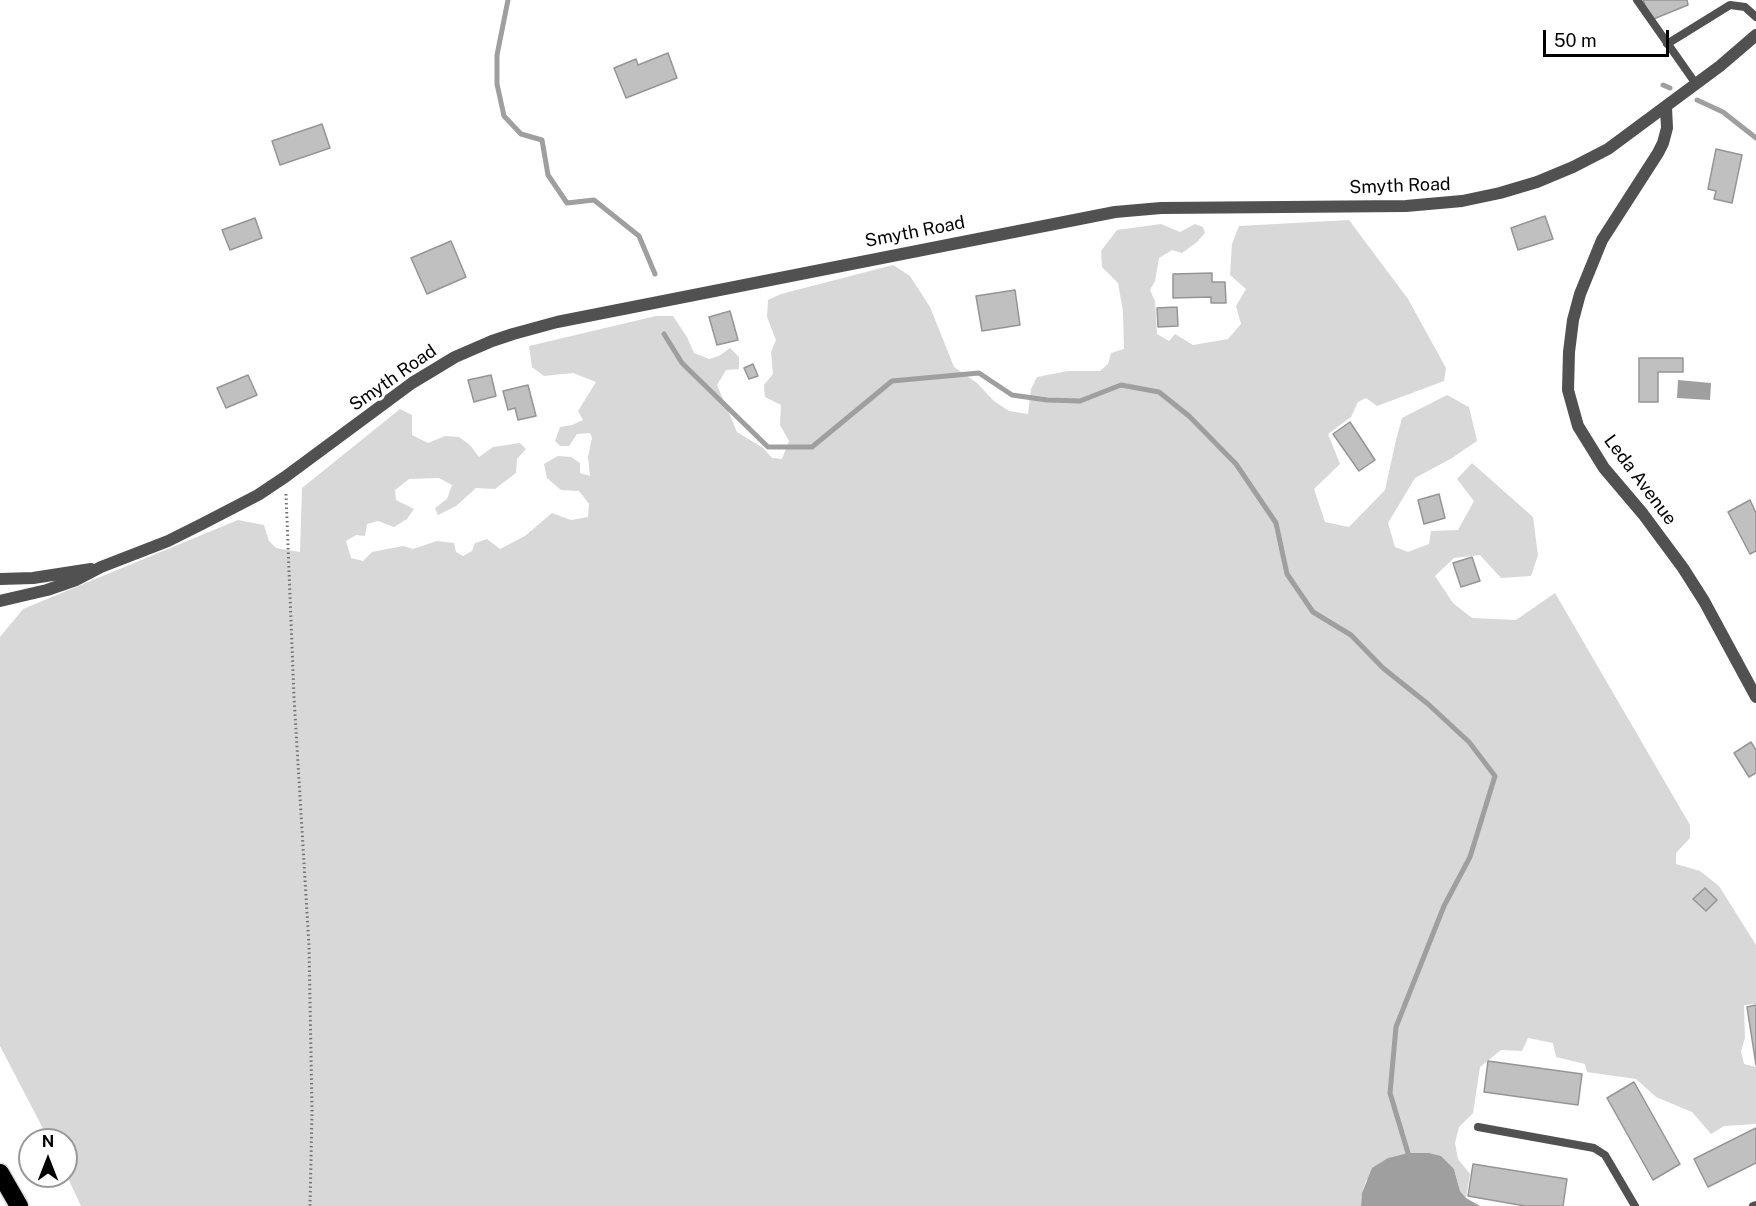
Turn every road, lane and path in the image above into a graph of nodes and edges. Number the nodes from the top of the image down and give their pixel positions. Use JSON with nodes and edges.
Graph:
{"nodes":[{"id":1,"x":1637,"y":0,"type":"edge"},
{"id":2,"x":1756,"y":17,"type":"edge"},
{"id":3,"x":1756,"y":35,"type":"edge"},
{"id":4,"x":1667,"y":44,"type":"junction"},
{"id":5,"x":1696,"y":84,"type":"junction"},
{"id":6,"x":1666,"y":107,"type":"junction"},
{"id":7,"x":285,"y":477,"type":"junction"},
{"id":8,"x":101,"y":567,"type":"junction"},
{"id":9,"x":0,"y":579,"type":"edge"},
{"id":10,"x":0,"y":601,"type":"edge"},
{"id":11,"x":1756,"y":697,"type":"edge"},
{"id":12,"x":1478,"y":1127,"type":"dead end"},
{"id":13,"x":0,"y":1173,"type":"edge"},
{"id":14,"x":19,"y":1206,"type":"edge"},
{"id":15,"x":310,"y":1206,"type":"edge"},
{"id":16,"x":1635,"y":1206,"type":"edge"}],
"edges":[{"from":1,"to":4,"type":"lane"},
{"from":2,"to":4,"type":"lane"},
{"from":3,"to":5,"type":"street","name":"Smyth Road"},
{"from":4,"to":5,"type":"lane"},
{"from":5,"to":6,"type":"street","name":"Smyth Road"},
{"from":6,"to":7,"type":"street","name":"Smyth Road"},
{"from":6,"to":11,"type":"street","name":"Leda Avenue"},
{"from":7,"to":8,"type":"street","name":"Smyth Road"},
{"from":7,"to":15,"type":"path"},
{"from":8,"to":9,"type":"street","name":"Smyth Road"},
{"from":8,"to":10,"type":"street","name":"Smyth Road"},
{"from":12,"to":16,"type":"lane"},
{"from":13,"to":14,"type":"highway"}]}
